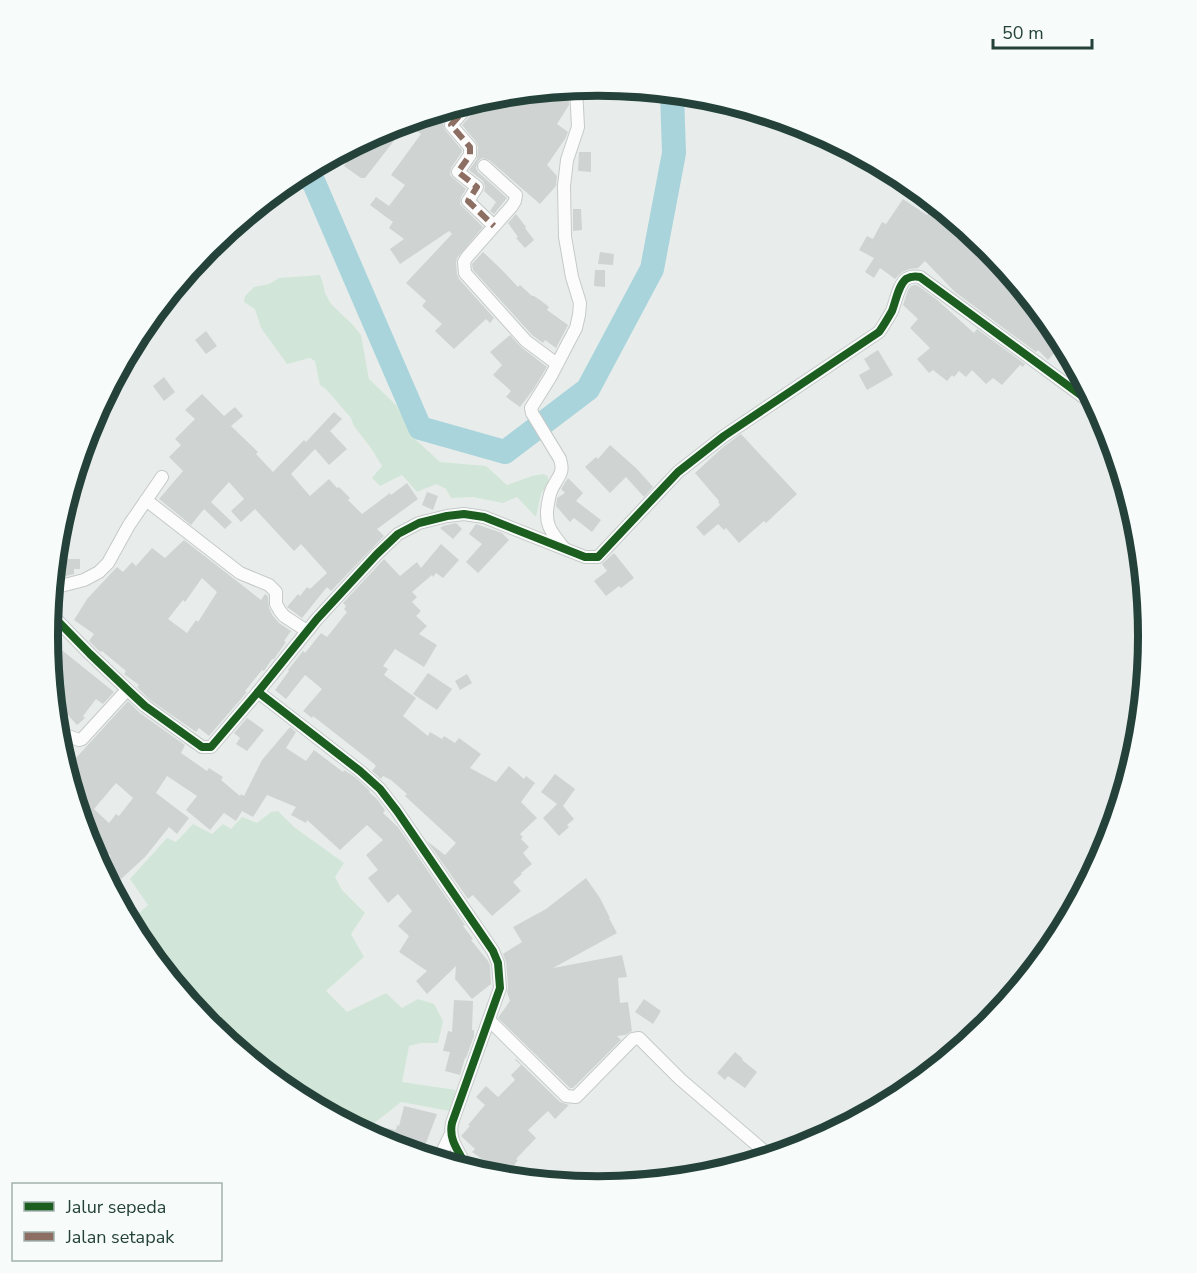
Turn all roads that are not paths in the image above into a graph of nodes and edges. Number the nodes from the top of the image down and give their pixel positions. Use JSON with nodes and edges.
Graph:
{"nodes":[{"id":1,"x":576,"y":97,"type":"edge"},
{"id":2,"x":460,"y":115,"type":"edge"},
{"id":3,"x":484,"y":166,"type":"dead end"},
{"id":4,"x":494,"y":226,"type":"junction"},
{"id":5,"x":557,"y":364,"type":"junction"},
{"id":6,"x":1082,"y":396,"type":"edge"},
{"id":7,"x":162,"y":477,"type":"dead end"},
{"id":8,"x":146,"y":500,"type":"junction"},
{"id":9,"x":564,"y":548,"type":"junction"},
{"id":10,"x":61,"y":586,"type":"edge"},
{"id":11,"x":59,"y":622,"type":"edge"},
{"id":12,"x":307,"y":631,"type":"junction"},
{"id":13,"x":127,"y":690,"type":"junction"},
{"id":14,"x":258,"y":692,"type":"junction"},
{"id":15,"x":68,"y":736,"type":"edge"},
{"id":16,"x":489,"y":1020,"type":"junction"},
{"id":17,"x":450,"y":1136,"type":"junction"},
{"id":18,"x":763,"y":1151,"type":"edge"},
{"id":19,"x":442,"y":1153,"type":"edge"},
{"id":20,"x":462,"y":1159,"type":"edge"}],
"edges":[{"from":1,"to":5,"type":"street"},
{"from":2,"to":4,"type":"street"},
{"from":3,"to":4,"type":"street"},
{"from":4,"to":5,"type":"street"},
{"from":5,"to":9,"type":"street"},
{"from":6,"to":9,"type":"street"},
{"from":7,"to":8,"type":"street"},
{"from":8,"to":10,"type":"street"},
{"from":8,"to":12,"type":"street"},
{"from":9,"to":12,"type":"street"},
{"from":11,"to":13,"type":"street"},
{"from":12,"to":14,"type":"street"},
{"from":13,"to":14,"type":"street"},
{"from":13,"to":15,"type":"street"},
{"from":14,"to":16,"type":"street"},
{"from":16,"to":17,"type":"street"},
{"from":16,"to":18,"type":"street"},
{"from":17,"to":19,"type":"street"},
{"from":17,"to":20,"type":"street"}]}
